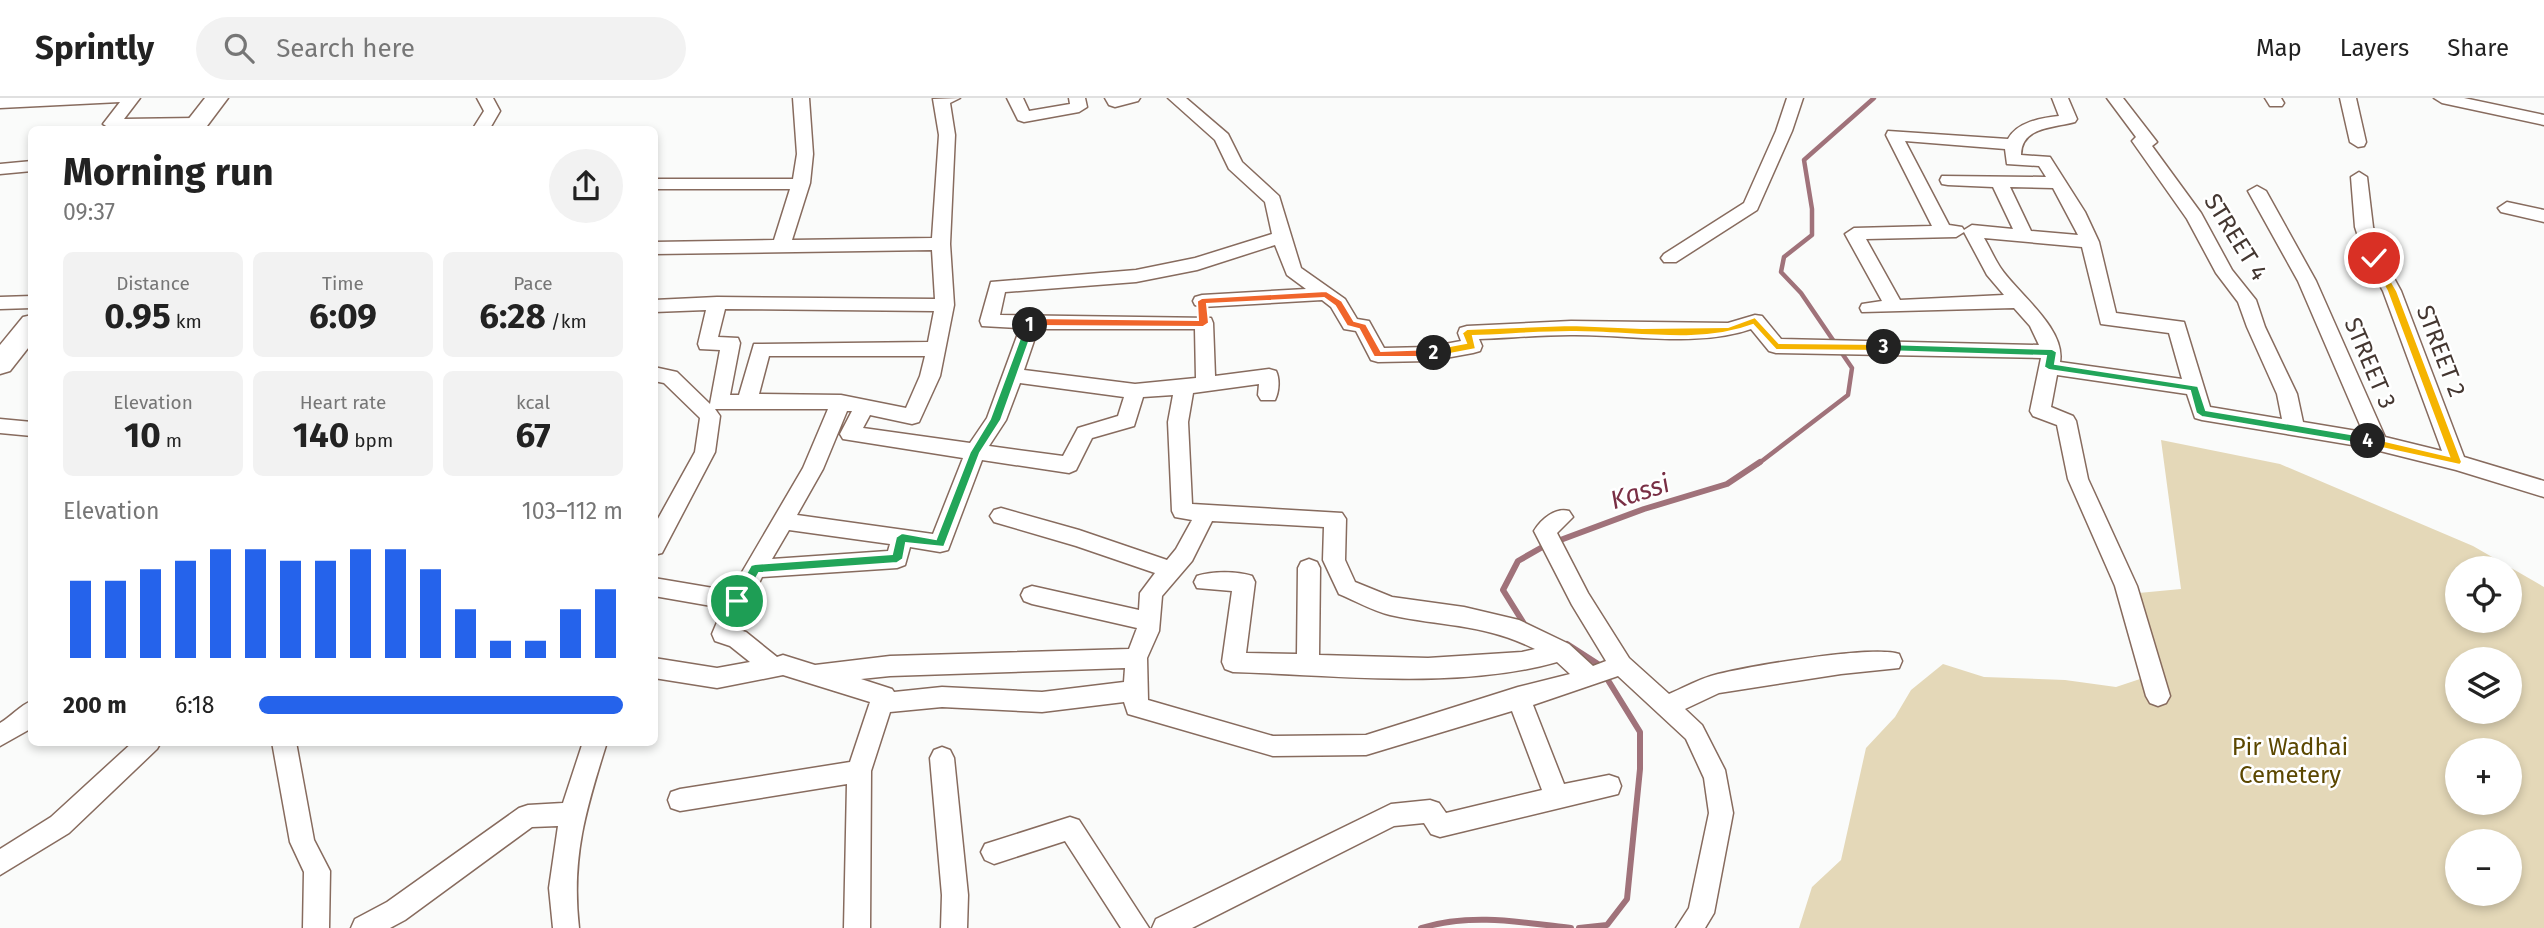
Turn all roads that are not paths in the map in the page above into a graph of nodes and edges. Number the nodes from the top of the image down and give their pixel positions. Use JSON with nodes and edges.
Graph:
{"nodes":[{"id":1,"x":118,"y":98,"type":"edge"},
{"id":2,"x":132,"y":98,"type":"edge"},
{"id":3,"x":217,"y":98,"type":"edge"},
{"id":4,"x":485,"y":98,"type":"edge"},
{"id":5,"x":801,"y":98,"type":"edge"},
{"id":6,"x":952,"y":98,"type":"edge"},
{"id":7,"x":1015,"y":98,"type":"edge"},
{"id":8,"x":1077,"y":98,"type":"edge"},
{"id":9,"x":1113,"y":98,"type":"edge"},
{"id":10,"x":1132,"y":98,"type":"edge"},
{"id":11,"x":1176,"y":98,"type":"edge"},
{"id":12,"x":1794,"y":98,"type":"edge"},
{"id":13,"x":2060,"y":98,"type":"edge"},
{"id":14,"x":2115,"y":98,"type":"edge"},
{"id":15,"x":2348,"y":98,"type":"edge"},
{"id":16,"x":2442,"y":98,"type":"edge"},
{"id":17,"x":0,"y":103,"type":"edge"},
{"id":18,"x":2544,"y":120,"type":"edge"},
{"id":19,"x":194,"y":126,"type":"edge"},
{"id":20,"x":483,"y":126,"type":"edge"},
{"id":21,"x":2358,"y":142,"type":"dead end"},
{"id":22,"x":2013,"y":145,"type":"junction"},
{"id":23,"x":28,"y":166,"type":"edge"},
{"id":24,"x":0,"y":169,"type":"edge"},
{"id":25,"x":2359,"y":177,"type":"dead end"},
{"id":26,"x":1948,"y":180,"type":"dead end"},
{"id":27,"x":1999,"y":181,"type":"junction"},
{"id":28,"x":2056,"y":183,"type":"junction"},
{"id":29,"x":658,"y":184,"type":"edge"},
{"id":30,"x":800,"y":184,"type":"junction"},
{"id":31,"x":2257,"y":191,"type":"dead end"},
{"id":32,"x":2507,"y":208,"type":"dead end"},
{"id":33,"x":2544,"y":216,"type":"edge"},
{"id":34,"x":1943,"y":231,"type":"junction"},
{"id":35,"x":1972,"y":231,"type":"junction"},
{"id":36,"x":2025,"y":236,"type":"junction"},
{"id":37,"x":1281,"y":237,"type":"junction"},
{"id":38,"x":2090,"y":242,"type":"junction"},
{"id":39,"x":941,"y":244,"type":"junction"},
{"id":40,"x":781,"y":247,"type":"junction"},
{"id":41,"x":658,"y":248,"type":"edge"},
{"id":42,"x":1670,"y":258,"type":"dead end"},
{"id":43,"x":1200,"y":263,"type":"junction"},
{"id":44,"x":1326,"y":294,"type":"junction"},
{"id":45,"x":1202,"y":301,"type":"junction"},
{"id":46,"x":2021,"y":301,"type":"junction"},
{"id":47,"x":28,"y":302,"type":"edge"},
{"id":48,"x":0,"y":303,"type":"edge"},
{"id":49,"x":717,"y":303,"type":"junction"},
{"id":50,"x":945,"y":305,"type":"junction"},
{"id":51,"x":658,"y":306,"type":"edge"},
{"id":52,"x":1894,"y":307,"type":"junction"},
{"id":53,"x":1869,"y":308,"type":"dead end"},
{"id":54,"x":1031,"y":322,"type":"junction"},
{"id":55,"x":1203,"y":323,"type":"junction"},
{"id":56,"x":28,"y":329,"type":"edge"},
{"id":57,"x":936,"y":349,"type":"junction"},
{"id":58,"x":2051,"y":359,"type":"junction"},
{"id":59,"x":0,"y":364,"type":"edge"},
{"id":60,"x":658,"y":374,"type":"edge"},
{"id":61,"x":1013,"y":375,"type":"junction"},
{"id":62,"x":1206,"y":384,"type":"junction"},
{"id":63,"x":1184,"y":387,"type":"junction"},
{"id":64,"x":2195,"y":388,"type":"junction"},
{"id":65,"x":1135,"y":391,"type":"junction"},
{"id":66,"x":1268,"y":395,"type":"dead end"},
{"id":67,"x":747,"y":401,"type":"junction"},
{"id":68,"x":841,"y":402,"type":"junction"},
{"id":69,"x":864,"y":407,"type":"junction"},
{"id":70,"x":0,"y":425,"type":"edge"},
{"id":71,"x":28,"y":428,"type":"edge"},
{"id":72,"x":2294,"y":428,"type":"junction"},
{"id":73,"x":2377,"y":443,"type":"junction"},
{"id":74,"x":975,"y":452,"type":"junction"},
{"id":75,"x":2456,"y":462,"type":"junction"},
{"id":76,"x":2544,"y":489,"type":"edge"},
{"id":77,"x":1206,"y":513,"type":"junction"},
{"id":78,"x":1001,"y":516,"type":"dead end"},
{"id":79,"x":1562,"y":517,"type":"dead end"},
{"id":80,"x":782,"y":521,"type":"junction"},
{"id":81,"x":902,"y":537,"type":"junction"},
{"id":82,"x":658,"y":540,"type":"edge"},
{"id":83,"x":1309,"y":568,"type":"dead end"},
{"id":84,"x":755,"y":569,"type":"junction"},
{"id":85,"x":1171,"y":570,"type":"junction"},
{"id":86,"x":1205,"y":582,"type":"dead end"},
{"id":87,"x":658,"y":588,"type":"edge"},
{"id":88,"x":1032,"y":595,"type":"dead end"},
{"id":89,"x":737,"y":601,"type":"junction"},
{"id":90,"x":1149,"y":622,"type":"junction"},
{"id":91,"x":1561,"y":651,"type":"junction"},
{"id":92,"x":1136,"y":658,"type":"junction"},
{"id":93,"x":1891,"y":661,"type":"dead end"},
{"id":94,"x":1308,"y":663,"type":"junction"},
{"id":95,"x":1621,"y":665,"type":"junction"},
{"id":96,"x":773,"y":667,"type":"junction"},
{"id":97,"x":658,"y":669,"type":"edge"},
{"id":98,"x":814,"y":675,"type":"junction"},
{"id":99,"x":1589,"y":677,"type":"junction"},
{"id":100,"x":1136,"y":691,"type":"junction"},
{"id":101,"x":2158,"y":696,"type":"dead end"},
{"id":102,"x":1518,"y":697,"type":"junction"},
{"id":103,"x":881,"y":703,"type":"junction"},
{"id":104,"x":1668,"y":705,"type":"junction"},
{"id":105,"x":28,"y":717,"type":"edge"},
{"id":106,"x":0,"y":736,"type":"edge"},
{"id":107,"x":145,"y":746,"type":"edge"},
{"id":108,"x":285,"y":746,"type":"edge"},
{"id":109,"x":594,"y":746,"type":"edge"},
{"id":110,"x":942,"y":758,"type":"dead end"},
{"id":111,"x":859,"y":771,"type":"junction"},
{"id":112,"x":1609,"y":786,"type":"dead end"},
{"id":113,"x":1557,"y":797,"type":"junction"},
{"id":114,"x":680,"y":800,"type":"dead end"},
{"id":115,"x":572,"y":814,"type":"junction"},
{"id":116,"x":994,"y":852,"type":"dead end"},
{"id":117,"x":0,"y":863,"type":"edge"},
{"id":118,"x":316,"y":928,"type":"edge"},
{"id":119,"x":364,"y":928,"type":"edge"},
{"id":120,"x":566,"y":928,"type":"edge"},
{"id":121,"x":857,"y":928,"type":"edge"},
{"id":122,"x":954,"y":928,"type":"edge"},
{"id":123,"x":1136,"y":928,"type":"edge"},
{"id":124,"x":1165,"y":928,"type":"edge"},
{"id":125,"x":1689,"y":928,"type":"edge"}],
"edges":[{"from":1,"to":17,"type":"street"},
{"from":2,"to":19,"type":"street"},
{"from":3,"to":19,"type":"main road"},
{"from":4,"to":20,"type":"street"},
{"from":5,"to":30,"type":"street"},
{"from":6,"to":39,"type":"street"},
{"from":7,"to":8,"type":"street"},
{"from":9,"to":10,"type":"street"},
{"from":11,"to":37,"type":"street"},
{"from":12,"to":42,"type":"street"},
{"from":13,"to":22,"type":"street"},
{"from":14,"to":72,"type":"street","name":"STREET 4"},
{"from":15,"to":21,"type":"street"},
{"from":16,"to":18,"type":"street"},
{"from":22,"to":28,"type":"street"},
{"from":22,"to":34,"type":"street"},
{"from":23,"to":24,"type":"street"},
{"from":25,"to":75,"type":"street","name":"STREET 2"},
{"from":26,"to":27,"type":"street"},
{"from":27,"to":28,"type":"street"},
{"from":27,"to":36,"type":"street"},
{"from":28,"to":38,"type":"street"},
{"from":29,"to":30,"type":"street"},
{"from":30,"to":40,"type":"street"},
{"from":31,"to":73,"type":"street","name":"STREET 3"},
{"from":32,"to":33,"type":"street"},
{"from":34,"to":35,"type":"street"},
{"from":34,"to":52,"type":"street"},
{"from":35,"to":36,"type":"street"},
{"from":35,"to":46,"type":"street"},
{"from":36,"to":38,"type":"street"},
{"from":37,"to":43,"type":"street"},
{"from":37,"to":44,"type":"street"},
{"from":38,"to":64,"type":"street"},
{"from":39,"to":40,"type":"street"},
{"from":39,"to":50,"type":"street"},
{"from":40,"to":41,"type":"street"},
{"from":43,"to":45,"type":"street"},
{"from":43,"to":54,"type":"street"},
{"from":44,"to":45,"type":"street"},
{"from":44,"to":58,"type":"street"},
{"from":45,"to":55,"type":"street"},
{"from":46,"to":52,"type":"street"},
{"from":46,"to":58,"type":"street"},
{"from":47,"to":48,"type":"street"},
{"from":49,"to":50,"type":"street"},
{"from":49,"to":51,"type":"street"},
{"from":49,"to":67,"type":"street"},
{"from":50,"to":57,"type":"street"},
{"from":52,"to":53,"type":"street"},
{"from":54,"to":55,"type":"street"},
{"from":54,"to":61,"type":"street"},
{"from":55,"to":62,"type":"street"},
{"from":56,"to":59,"type":"main road"},
{"from":57,"to":67,"type":"street"},
{"from":57,"to":69,"type":"street"},
{"from":58,"to":64,"type":"street"},
{"from":58,"to":101,"type":"street"},
{"from":60,"to":82,"type":"street"},
{"from":61,"to":65,"type":"street"},
{"from":61,"to":74,"type":"street"},
{"from":62,"to":63,"type":"street"},
{"from":62,"to":66,"type":"street"},
{"from":63,"to":65,"type":"street"},
{"from":63,"to":77,"type":"street"},
{"from":64,"to":72,"type":"street"},
{"from":65,"to":74,"type":"street"},
{"from":67,"to":68,"type":"street"},
{"from":68,"to":69,"type":"street"},
{"from":68,"to":80,"type":"street"},
{"from":69,"to":74,"type":"street"},
{"from":70,"to":71,"type":"street"},
{"from":72,"to":73,"type":"street"},
{"from":73,"to":75,"type":"street"},
{"from":74,"to":81,"type":"street"},
{"from":75,"to":76,"type":"street"},
{"from":77,"to":85,"type":"street"},
{"from":77,"to":91,"type":"street"},
{"from":78,"to":85,"type":"street"},
{"from":79,"to":95,"type":"street"},
{"from":80,"to":81,"type":"street"},
{"from":80,"to":84,"type":"street"},
{"from":81,"to":84,"type":"street"},
{"from":83,"to":94,"type":"street"},
{"from":84,"to":89,"type":"street"},
{"from":85,"to":90,"type":"street"},
{"from":86,"to":94,"type":"street"},
{"from":87,"to":89,"type":"street"},
{"from":88,"to":90,"type":"street"},
{"from":89,"to":96,"type":"street"},
{"from":90,"to":92,"type":"street"},
{"from":91,"to":94,"type":"street"},
{"from":91,"to":99,"type":"street"},
{"from":92,"to":98,"type":"street"},
{"from":92,"to":100,"type":"street"},
{"from":93,"to":104,"type":"street"},
{"from":95,"to":99,"type":"street"},
{"from":95,"to":104,"type":"street"},
{"from":96,"to":97,"type":"street"},
{"from":96,"to":98,"type":"street"},
{"from":98,"to":103,"type":"street"},
{"from":99,"to":102,"type":"street"},
{"from":100,"to":102,"type":"street"},
{"from":100,"to":103,"type":"street"},
{"from":102,"to":113,"type":"street"},
{"from":103,"to":111,"type":"street"},
{"from":104,"to":125,"type":"street"},
{"from":105,"to":106,"type":"street"},
{"from":107,"to":117,"type":"street"},
{"from":108,"to":118,"type":"street"},
{"from":109,"to":115,"type":"street"},
{"from":110,"to":122,"type":"street"},
{"from":111,"to":114,"type":"street"},
{"from":111,"to":121,"type":"street"},
{"from":112,"to":113,"type":"street"},
{"from":113,"to":124,"type":"street"},
{"from":115,"to":119,"type":"street"},
{"from":115,"to":120,"type":"street"},
{"from":116,"to":123,"type":"street"}]}
